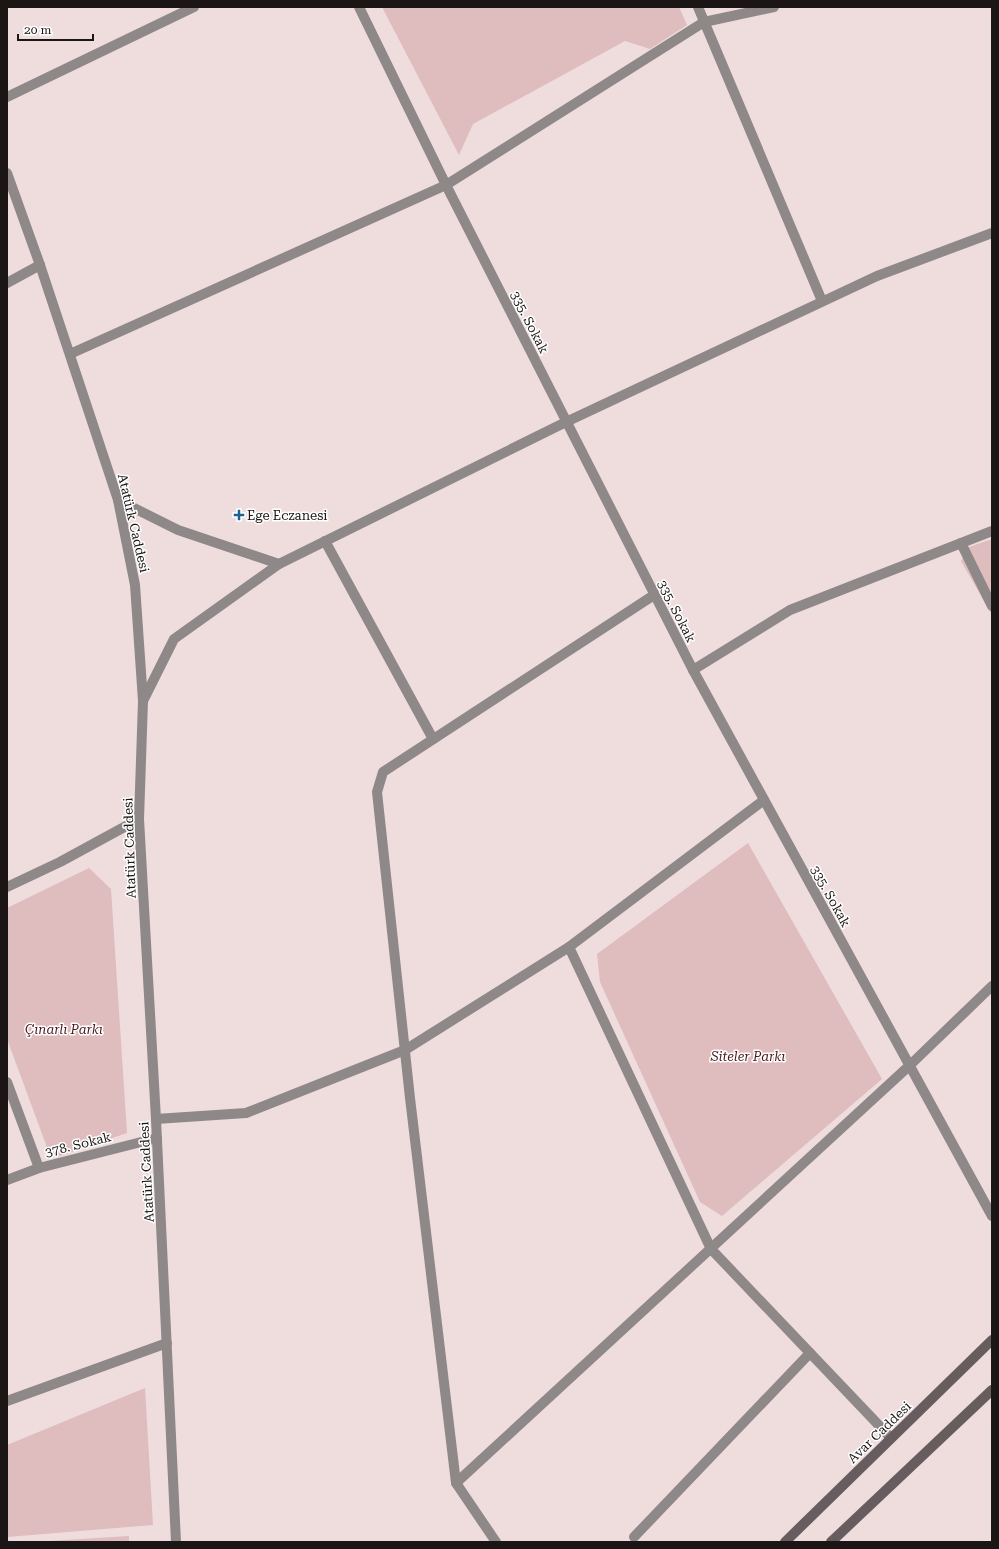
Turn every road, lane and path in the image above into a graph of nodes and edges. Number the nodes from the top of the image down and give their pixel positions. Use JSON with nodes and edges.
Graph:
{"nodes":[{"id":1,"x":194,"y":7,"type":"edge"},
{"id":2,"x":359,"y":7,"type":"edge"},
{"id":3,"x":698,"y":7,"type":"edge"},
{"id":4,"x":774,"y":7,"type":"edge"},
{"id":5,"x":704,"y":22,"type":"junction"},
{"id":6,"x":7,"y":97,"type":"edge"},
{"id":7,"x":7,"y":173,"type":"edge"},
{"id":8,"x":446,"y":185,"type":"junction"},
{"id":9,"x":992,"y":232,"type":"edge"},
{"id":10,"x":40,"y":265,"type":"junction"},
{"id":11,"x":7,"y":283,"type":"edge"},
{"id":12,"x":822,"y":301,"type":"junction"},
{"id":13,"x":70,"y":354,"type":"junction"},
{"id":14,"x":566,"y":422,"type":"junction"},
{"id":15,"x":118,"y":500,"type":"junction"},
{"id":16,"x":992,"y":531,"type":"edge"},
{"id":17,"x":325,"y":542,"type":"junction"},
{"id":18,"x":961,"y":543,"type":"junction"},
{"id":19,"x":279,"y":564,"type":"junction"},
{"id":20,"x":654,"y":595,"type":"junction"},
{"id":21,"x":992,"y":606,"type":"edge"},
{"id":22,"x":693,"y":670,"type":"junction"},
{"id":23,"x":143,"y":701,"type":"junction"},
{"id":24,"x":433,"y":739,"type":"junction"},
{"id":25,"x":764,"y":800,"type":"junction"},
{"id":26,"x":139,"y":819,"type":"junction"},
{"id":27,"x":7,"y":887,"type":"edge"},
{"id":28,"x":569,"y":947,"type":"junction"},
{"id":29,"x":992,"y":986,"type":"edge"},
{"id":30,"x":405,"y":1050,"type":"junction"},
{"id":31,"x":909,"y":1066,"type":"junction"},
{"id":32,"x":7,"y":1082,"type":"edge"},
{"id":33,"x":156,"y":1119,"type":"junction"},
{"id":34,"x":157,"y":1138,"type":"junction"},
{"id":35,"x":39,"y":1168,"type":"junction"},
{"id":36,"x":7,"y":1180,"type":"edge"},
{"id":37,"x":992,"y":1216,"type":"edge"},
{"id":38,"x":711,"y":1249,"type":"junction"},
{"id":39,"x":992,"y":1340,"type":"edge"},
{"id":40,"x":167,"y":1343,"type":"junction"},
{"id":41,"x":810,"y":1353,"type":"junction"},
{"id":42,"x":992,"y":1390,"type":"edge"},
{"id":43,"x":7,"y":1401,"type":"edge"},
{"id":44,"x":891,"y":1438,"type":"junction"},
{"id":45,"x":456,"y":1483,"type":"junction"},
{"id":46,"x":634,"y":1537,"type":"dead end"},
{"id":47,"x":176,"y":1542,"type":"edge"},
{"id":48,"x":496,"y":1542,"type":"edge"},
{"id":49,"x":784,"y":1542,"type":"edge"},
{"id":50,"x":831,"y":1542,"type":"edge"}],
"edges":[{"from":1,"to":6,"type":"street"},
{"from":2,"to":8,"type":"street","name":"335. Sokak"},
{"from":3,"to":5,"type":"street"},
{"from":4,"to":5,"type":"street"},
{"from":5,"to":8,"type":"street"},
{"from":5,"to":12,"type":"street"},
{"from":7,"to":10,"type":"street","name":"Atatürk Caddesi"},
{"from":8,"to":13,"type":"street"},
{"from":8,"to":14,"type":"street","name":"335. Sokak"},
{"from":9,"to":12,"type":"street"},
{"from":10,"to":11,"type":"street"},
{"from":10,"to":13,"type":"street","name":"Atatürk Caddesi"},
{"from":12,"to":14,"type":"street"},
{"from":13,"to":15,"type":"street","name":"Atatürk Caddesi"},
{"from":14,"to":17,"type":"street"},
{"from":14,"to":20,"type":"street","name":"335. Sokak"},
{"from":15,"to":19,"type":"street"},
{"from":15,"to":23,"type":"street","name":"Atatürk Caddesi"},
{"from":16,"to":18,"type":"street"},
{"from":17,"to":19,"type":"street"},
{"from":17,"to":24,"type":"street"},
{"from":18,"to":21,"type":"street"},
{"from":18,"to":22,"type":"street"},
{"from":19,"to":23,"type":"street"},
{"from":20,"to":22,"type":"street","name":"335. Sokak"},
{"from":20,"to":24,"type":"street"},
{"from":22,"to":25,"type":"street","name":"335. Sokak"},
{"from":23,"to":26,"type":"street","name":"Atatürk Caddesi"},
{"from":24,"to":30,"type":"street"},
{"from":25,"to":28,"type":"street"},
{"from":25,"to":31,"type":"street","name":"335. Sokak"},
{"from":26,"to":27,"type":"street"},
{"from":26,"to":33,"type":"street","name":"Atatürk Caddesi"},
{"from":28,"to":30,"type":"street"},
{"from":28,"to":38,"type":"street"},
{"from":29,"to":31,"type":"street"},
{"from":30,"to":33,"type":"street"},
{"from":30,"to":45,"type":"street"},
{"from":31,"to":37,"type":"street","name":"335. Sokak"},
{"from":31,"to":38,"type":"street"},
{"from":32,"to":35,"type":"street"},
{"from":33,"to":34,"type":"street","name":"Atatürk Caddesi"},
{"from":34,"to":35,"type":"street","name":"378. Sokak"},
{"from":34,"to":40,"type":"street","name":"Atatürk Caddesi"},
{"from":35,"to":36,"type":"street","name":"378. Sokak"},
{"from":38,"to":41,"type":"street"},
{"from":38,"to":45,"type":"street"},
{"from":39,"to":44,"type":"main road","name":"Avar Caddesi"},
{"from":40,"to":43,"type":"street"},
{"from":40,"to":47,"type":"street","name":"Atatürk Caddesi"},
{"from":41,"to":44,"type":"street"},
{"from":41,"to":46,"type":"street"},
{"from":42,"to":50,"type":"main road"},
{"from":44,"to":49,"type":"main road","name":"Avar Caddesi"},
{"from":45,"to":48,"type":"street"}]}
